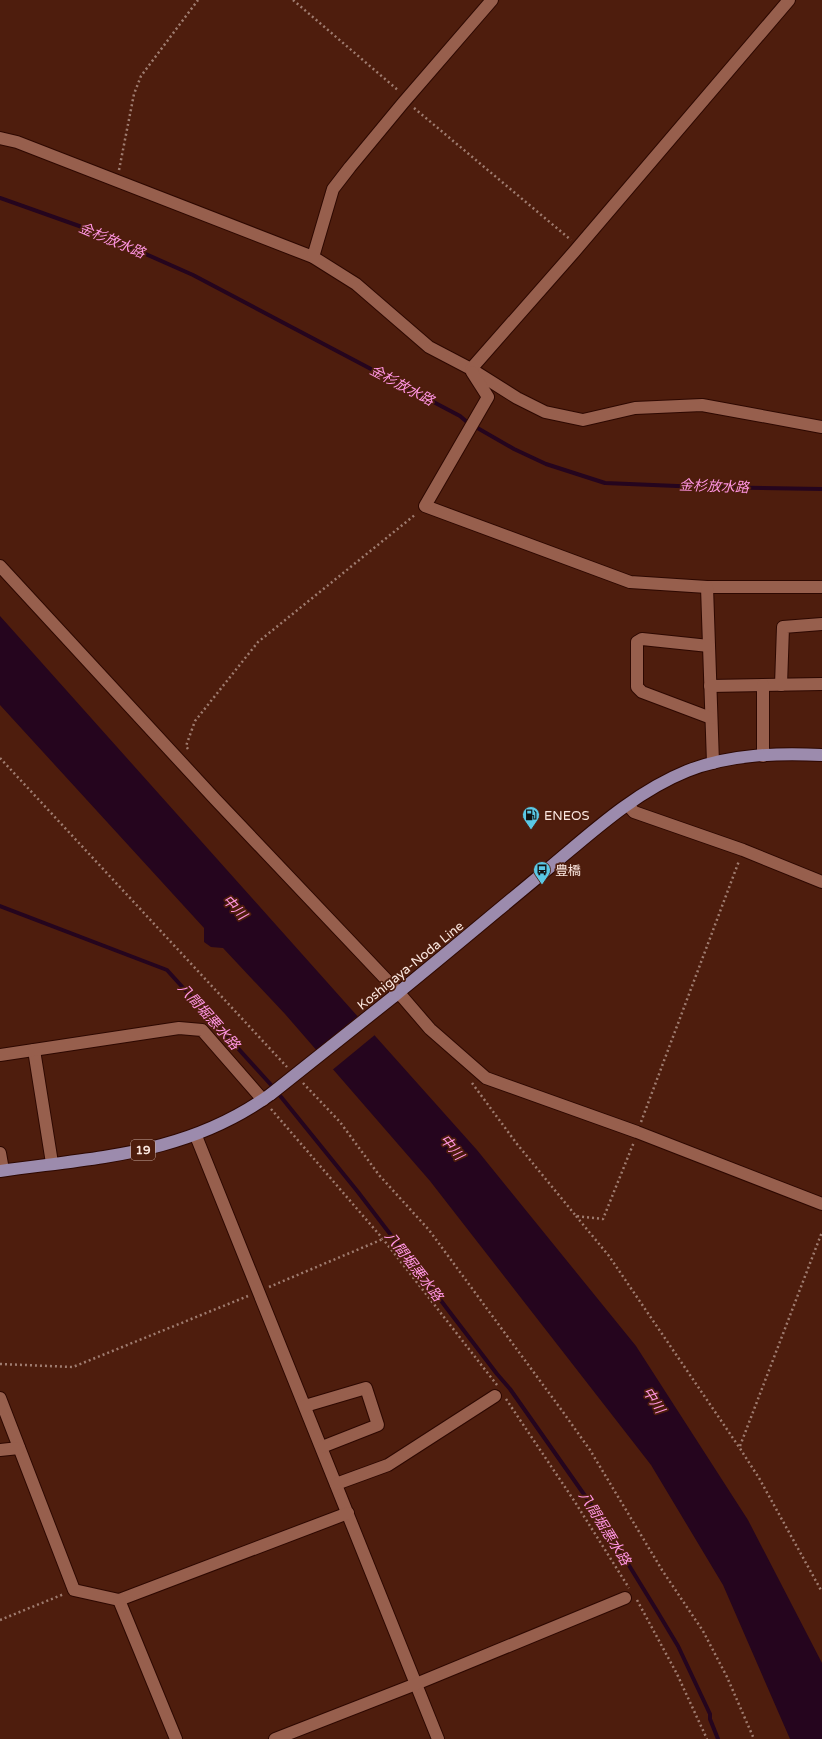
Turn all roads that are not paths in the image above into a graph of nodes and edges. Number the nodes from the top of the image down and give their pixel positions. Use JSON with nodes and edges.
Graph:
{"nodes":[{"id":1,"x":492,"y":0,"type":"edge"},
{"id":2,"x":789,"y":0,"type":"edge"},
{"id":3,"x":0,"y":138,"type":"edge"},
{"id":4,"x":313,"y":257,"type":"junction"},
{"id":5,"x":471,"y":369,"type":"junction"},
{"id":6,"x":822,"y":427,"type":"edge"},
{"id":7,"x":0,"y":566,"type":"edge"},
{"id":8,"x":707,"y":587,"type":"junction"},
{"id":9,"x":822,"y":587,"type":"edge"},
{"id":10,"x":822,"y":624,"type":"edge"},
{"id":11,"x":709,"y":646,"type":"junction"},
{"id":12,"x":822,"y":684,"type":"edge"},
{"id":13,"x":763,"y":685,"type":"junction"},
{"id":14,"x":781,"y":685,"type":"junction"},
{"id":15,"x":710,"y":686,"type":"junction"},
{"id":16,"x":711,"y":718,"type":"junction"},
{"id":17,"x":822,"y":755,"type":"edge"},
{"id":18,"x":763,"y":756,"type":"junction"},
{"id":19,"x":713,"y":763,"type":"junction"},
{"id":20,"x":628,"y":804,"type":"junction"},
{"id":21,"x":822,"y":882,"type":"edge"},
{"id":22,"x":396,"y":995,"type":"junction"},
{"id":23,"x":34,"y":1050,"type":"junction"},
{"id":24,"x":0,"y":1055,"type":"edge"},
{"id":25,"x":267,"y":1097,"type":"junction"},
{"id":26,"x":196,"y":1136,"type":"junction"},
{"id":27,"x":0,"y":1153,"type":"edge"},
{"id":28,"x":52,"y":1163,"type":"junction"},
{"id":29,"x":1,"y":1171,"type":"edge"},
{"id":30,"x":822,"y":1204,"type":"edge"},
{"id":31,"x":501,"y":1395,"type":"road end"},
{"id":32,"x":0,"y":1398,"type":"edge"},
{"id":33,"x":305,"y":1406,"type":"junction"},
{"id":34,"x":322,"y":1447,"type":"junction"},
{"id":35,"x":19,"y":1448,"type":"junction"},
{"id":36,"x":0,"y":1450,"type":"edge"},
{"id":37,"x":336,"y":1484,"type":"junction"},
{"id":38,"x":348,"y":1512,"type":"junction"},
{"id":39,"x":630,"y":1594,"type":"road end"},
{"id":40,"x":119,"y":1600,"type":"junction"},
{"id":41,"x":416,"y":1684,"type":"junction"},
{"id":42,"x":176,"y":1739,"type":"edge"},
{"id":43,"x":275,"y":1739,"type":"edge"},
{"id":44,"x":438,"y":1739,"type":"edge"}],
"edges":[{"from":1,"to":4,"type":"street"},
{"from":2,"to":5,"type":"street"},
{"from":3,"to":4,"type":"street"},
{"from":4,"to":5,"type":"street"},
{"from":5,"to":6,"type":"street"},
{"from":5,"to":8,"type":"street"},
{"from":7,"to":22,"type":"street"},
{"from":8,"to":9,"type":"street"},
{"from":8,"to":11,"type":"street"},
{"from":10,"to":14,"type":"street"},
{"from":11,"to":15,"type":"street"},
{"from":11,"to":16,"type":"street"},
{"from":12,"to":14,"type":"street"},
{"from":13,"to":14,"type":"street"},
{"from":13,"to":15,"type":"street"},
{"from":13,"to":18,"type":"street"},
{"from":15,"to":16,"type":"street"},
{"from":16,"to":19,"type":"street"},
{"from":17,"to":18,"type":"main road","name":"Koshigaya-Noda Line","number":"19"},
{"from":18,"to":19,"type":"main road","name":"Koshigaya-Noda Line","number":"19"},
{"from":19,"to":20,"type":"main road","name":"Koshigaya-Noda Line","number":"19"},
{"from":20,"to":21,"type":"street"},
{"from":20,"to":22,"type":"main road","name":"Koshigaya-Noda Line","number":"19"},
{"from":22,"to":25,"type":"main road","name":"Koshigaya-Noda Line","number":"19","bridge":true},
{"from":22,"to":30,"type":"street"},
{"from":23,"to":24,"type":"street"},
{"from":23,"to":25,"type":"street"},
{"from":23,"to":28,"type":"street"},
{"from":25,"to":26,"type":"main road","name":"Koshigaya-Noda Line","number":"19"},
{"from":26,"to":28,"type":"main road","name":"Koshigaya-Noda Line","number":"19"},
{"from":26,"to":33,"type":"street"},
{"from":27,"to":29,"type":"street"},
{"from":28,"to":29,"type":"main road","name":"Koshigaya-Noda Line","number":"19"},
{"from":31,"to":37,"type":"street"},
{"from":32,"to":35,"type":"street"},
{"from":33,"to":34,"type":"street"},
{"from":33,"to":34,"type":"street"},
{"from":34,"to":37,"type":"street"},
{"from":35,"to":36,"type":"street"},
{"from":35,"to":40,"type":"street"},
{"from":37,"to":38,"type":"street"},
{"from":38,"to":40,"type":"street"},
{"from":38,"to":41,"type":"street"},
{"from":39,"to":41,"type":"street"},
{"from":40,"to":42,"type":"street"},
{"from":41,"to":43,"type":"street"},
{"from":41,"to":44,"type":"street"}]}
